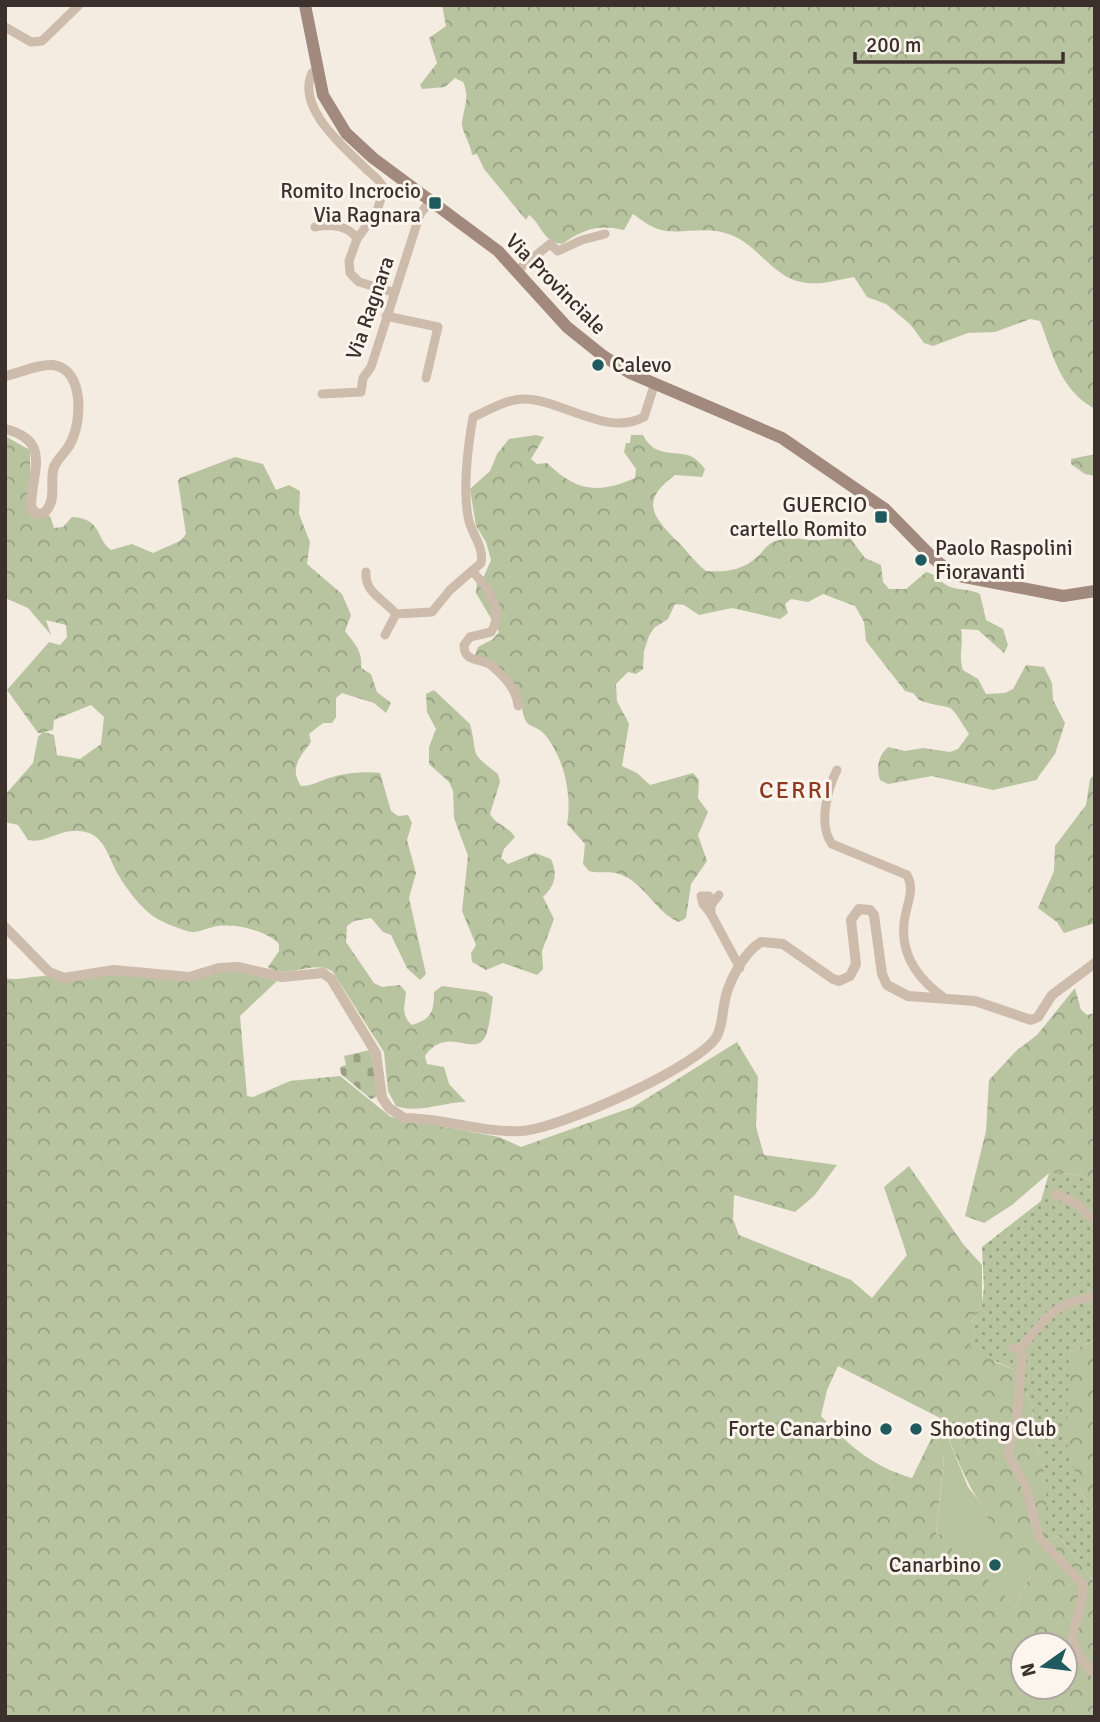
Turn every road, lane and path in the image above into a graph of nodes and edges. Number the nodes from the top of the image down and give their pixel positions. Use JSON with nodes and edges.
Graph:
{"nodes":[{"id":1,"x":79,"y":5,"type":"edge"},
{"id":2,"x":305,"y":5,"type":"edge"},
{"id":3,"x":5,"y":27,"type":"edge"},
{"id":4,"x":317,"y":72,"type":"junction"},
{"id":5,"x":430,"y":201,"type":"junction"},
{"id":6,"x":315,"y":227,"type":"dead end"},
{"id":7,"x":605,"y":234,"type":"dead end"},
{"id":8,"x":357,"y":239,"type":"junction"},
{"id":9,"x":518,"y":270,"type":"junction"},
{"id":10,"x":393,"y":292,"type":"junction"},
{"id":11,"x":386,"y":316,"type":"junction"},
{"id":12,"x":5,"y":376,"type":"edge"},
{"id":13,"x":426,"y":378,"type":"dead end"},
{"id":14,"x":655,"y":383,"type":"junction"},
{"id":15,"x":322,"y":394,"type":"dead end"},
{"id":16,"x":5,"y":429,"type":"edge"},
{"id":17,"x":366,"y":572,"type":"dead end"},
{"id":18,"x":472,"y":572,"type":"junction"},
{"id":19,"x":1095,"y":591,"type":"edge"},
{"id":20,"x":396,"y":614,"type":"junction"},
{"id":21,"x":385,"y":635,"type":"dead end"},
{"id":22,"x":518,"y":706,"type":"dead end"},
{"id":23,"x":837,"y":770,"type":"dead end"},
{"id":24,"x":716,"y":899,"type":"dead end"},
{"id":25,"x":5,"y":927,"type":"edge"},
{"id":26,"x":1095,"y":963,"type":"edge"},
{"id":27,"x":740,"y":968,"type":"junction"},
{"id":28,"x":943,"y":998,"type":"junction"},
{"id":29,"x":1055,"y":1194,"type":"dead end"},
{"id":30,"x":1095,"y":1222,"type":"edge"},
{"id":31,"x":1095,"y":1297,"type":"edge"},
{"id":32,"x":1095,"y":1674,"type":"edge"}],
"edges":[{"from":1,"to":3,"type":"street"},
{"from":2,"to":4,"type":"main road","name":"Via Provinciale"},
{"from":4,"to":5,"type":"main road","name":"Via Provinciale"},
{"from":4,"to":8,"type":"street"},
{"from":5,"to":9,"type":"main road","name":"Via Provinciale"},
{"from":5,"to":10,"type":"street","name":"Via Ragnara"},
{"from":6,"to":8,"type":"street"},
{"from":7,"to":9,"type":"street"},
{"from":8,"to":10,"type":"street"},
{"from":9,"to":14,"type":"main road","name":"Via Provinciale"},
{"from":10,"to":11,"type":"street","name":"Via Ragnara"},
{"from":11,"to":13,"type":"street"},
{"from":11,"to":15,"type":"street","name":"Via Ragnara"},
{"from":12,"to":16,"type":"street"},
{"from":14,"to":18,"type":"street"},
{"from":14,"to":19,"type":"main road","name":"Via Provinciale"},
{"from":17,"to":20,"type":"street"},
{"from":18,"to":20,"type":"street"},
{"from":18,"to":22,"type":"street"},
{"from":20,"to":21,"type":"street"},
{"from":23,"to":28,"type":"street"},
{"from":24,"to":27,"type":"street"},
{"from":25,"to":27,"type":"street"},
{"from":26,"to":28,"type":"street"},
{"from":27,"to":28,"type":"street"},
{"from":29,"to":30,"type":"street"},
{"from":31,"to":32,"type":"street"}]}
